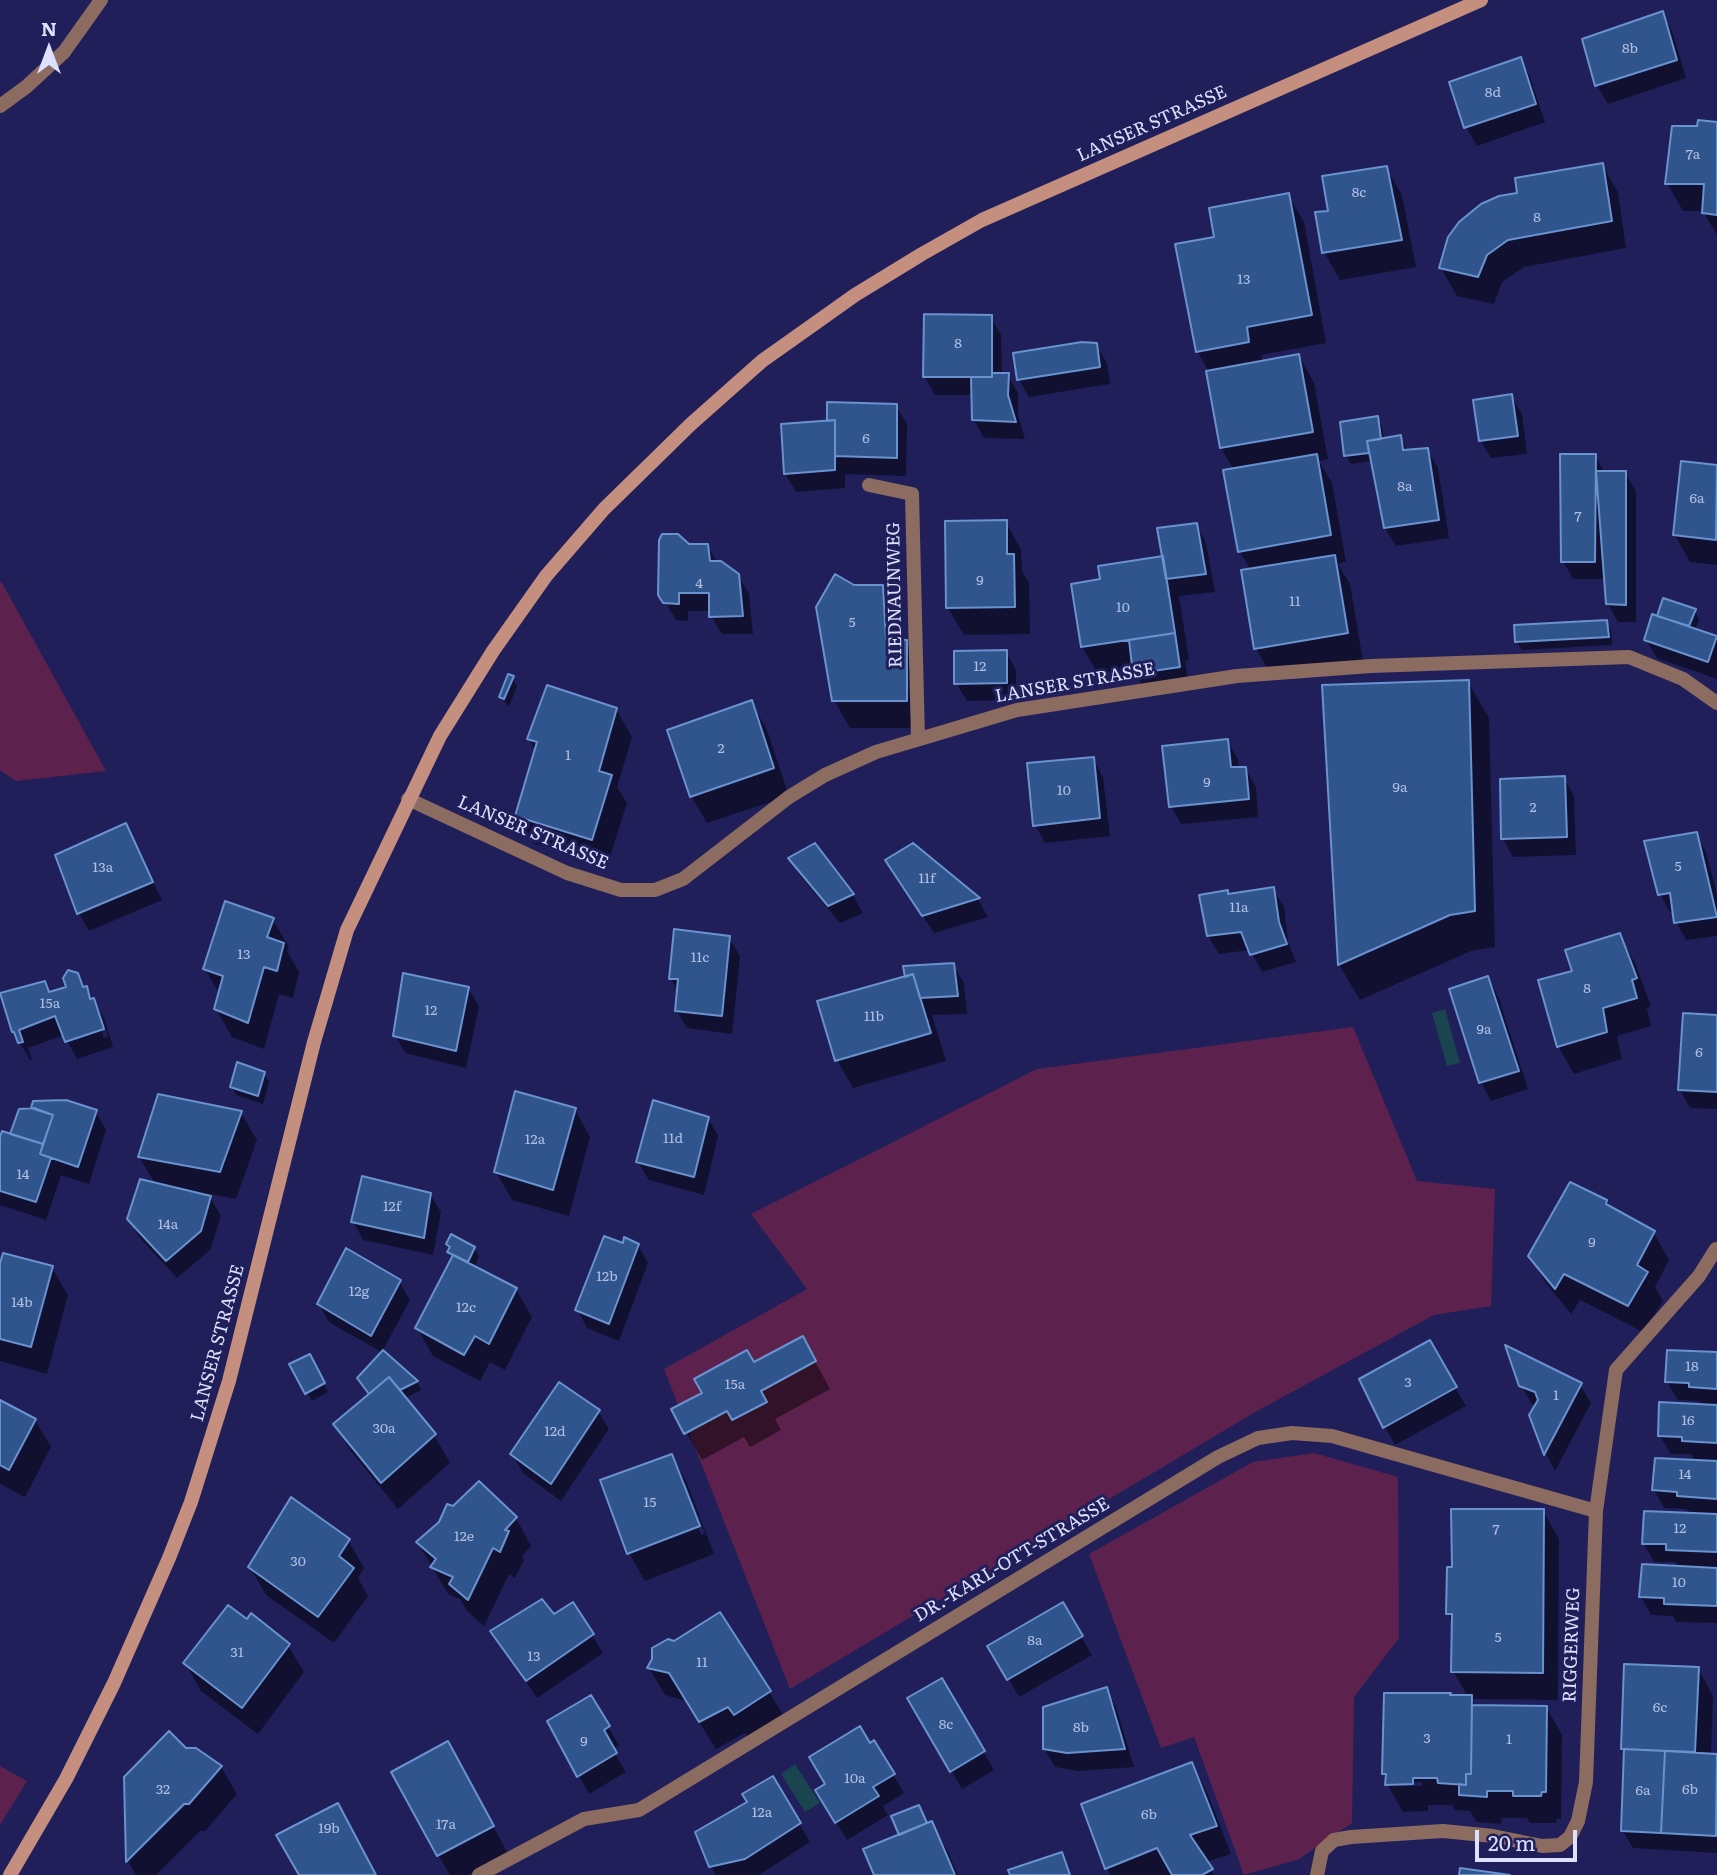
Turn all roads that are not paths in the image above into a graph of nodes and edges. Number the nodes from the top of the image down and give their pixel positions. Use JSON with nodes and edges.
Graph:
{"nodes":[{"id":1,"x":101,"y":0,"type":"edge"},
{"id":2,"x":1481,"y":0,"type":"edge"},
{"id":3,"x":0,"y":106,"type":"edge"},
{"id":4,"x":869,"y":485,"type":"dead end"},
{"id":5,"x":1717,"y":704,"type":"edge"},
{"id":6,"x":918,"y":739,"type":"junction"},
{"id":7,"x":408,"y":799,"type":"junction"},
{"id":8,"x":1716,"y":1249,"type":"edge"},
{"id":9,"x":1596,"y":1511,"type":"junction"},
{"id":10,"x":10,"y":1875,"type":"edge"},
{"id":11,"x":480,"y":1875,"type":"edge"},
{"id":12,"x":1317,"y":1875,"type":"edge"}],
"edges":[{"from":1,"to":3,"type":"street"},
{"from":2,"to":7,"type":"main road","name":"LANSER STRASSE"},
{"from":4,"to":6,"type":"street","name":"RIEDNAUNWEG"},
{"from":5,"to":6,"type":"street","name":"LANSER STRASSE"},
{"from":6,"to":7,"type":"street","name":"LANSER STRASSE"},
{"from":7,"to":10,"type":"main road","name":"LANSER STRASSE"},
{"from":8,"to":9,"type":"street","name":"RIGGERWEG"},
{"from":9,"to":11,"type":"street","name":"DR.-KARL-OTT-STRASSE"},
{"from":9,"to":12,"type":"street","name":"RIGGERWEG"}]}
